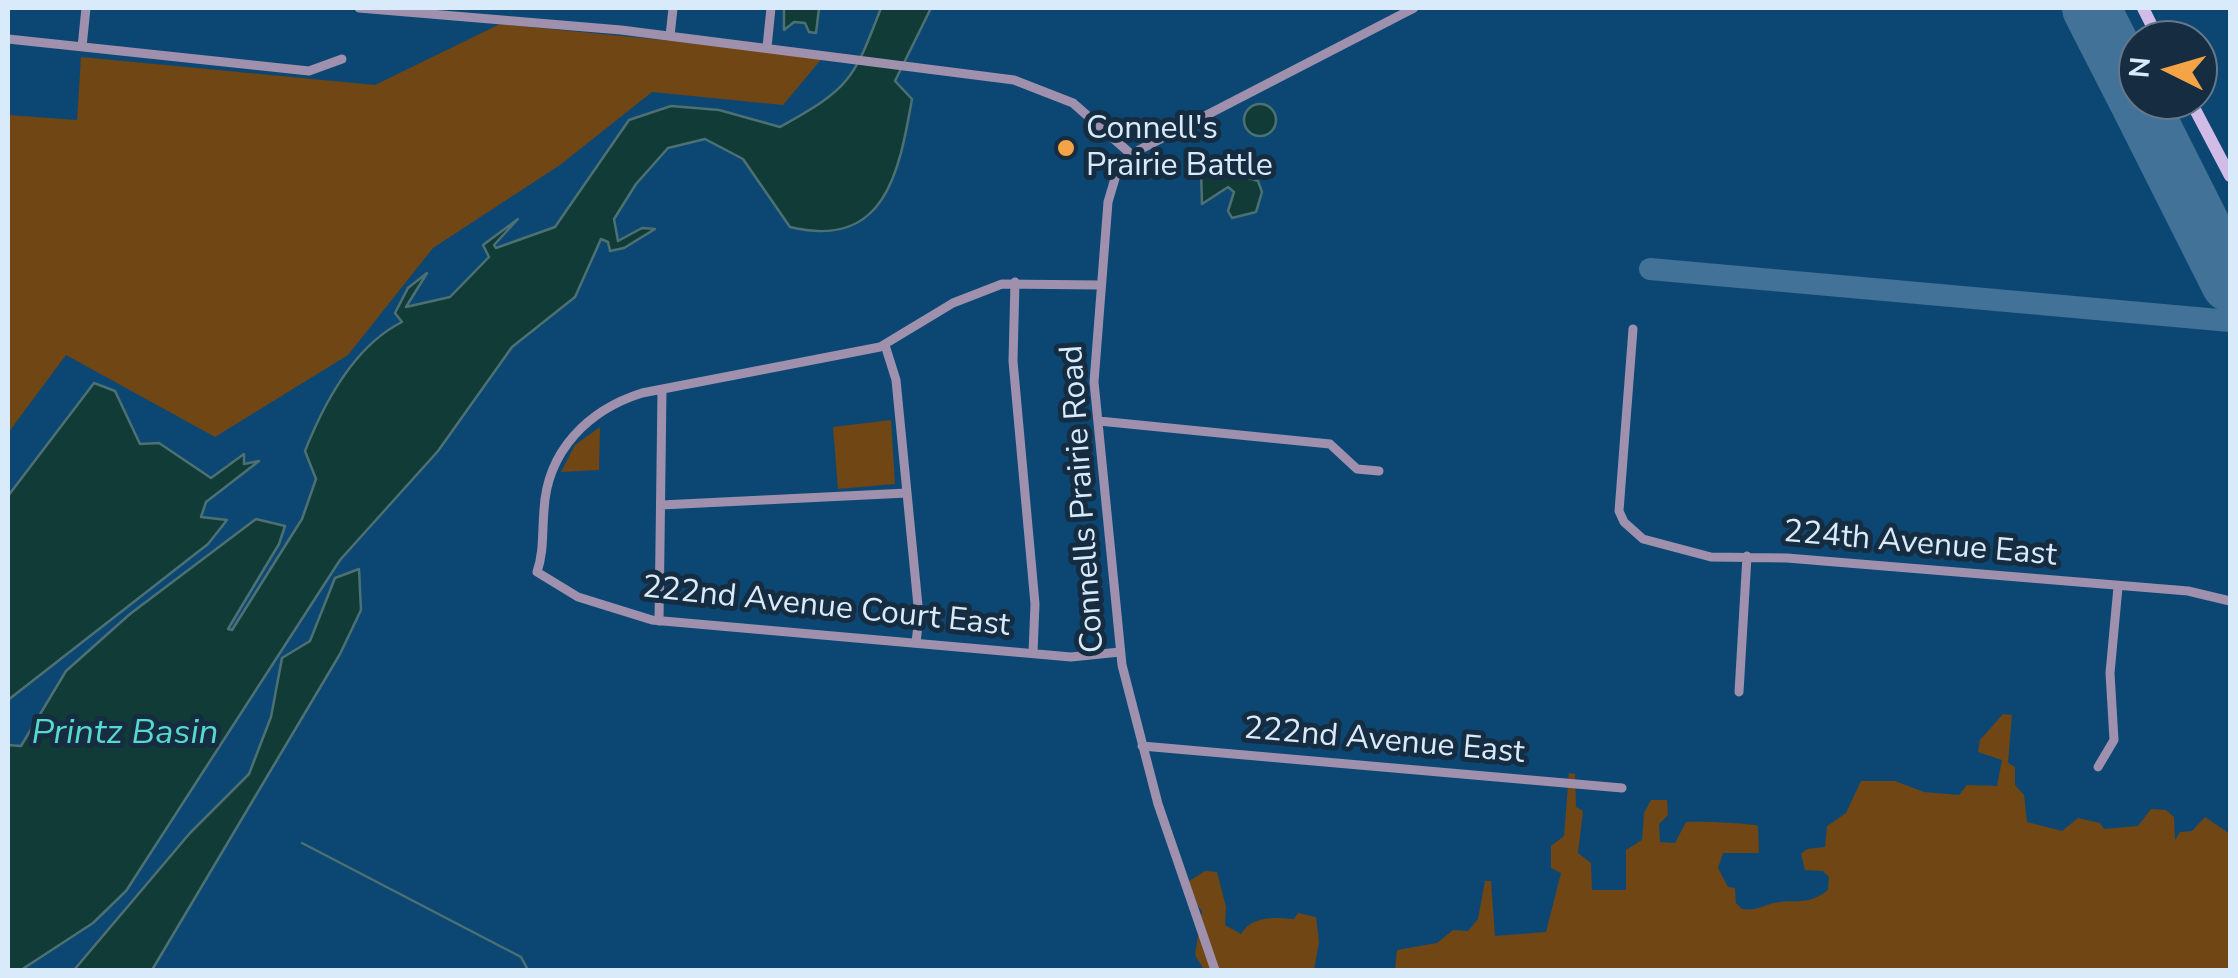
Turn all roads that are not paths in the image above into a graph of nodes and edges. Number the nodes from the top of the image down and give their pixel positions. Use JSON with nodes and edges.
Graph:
{"nodes":[{"id":1,"x":86,"y":8,"type":"edge"},
{"id":2,"x":358,"y":8,"type":"edge"},
{"id":3,"x":673,"y":8,"type":"edge"},
{"id":4,"x":771,"y":8,"type":"edge"},
{"id":5,"x":1412,"y":8,"type":"edge"},
{"id":6,"x":670,"y":36,"type":"junction"},
{"id":7,"x":8,"y":39,"type":"edge"},
{"id":8,"x":82,"y":47,"type":"junction"},
{"id":9,"x":768,"y":47,"type":"junction"},
{"id":10,"x":342,"y":59,"type":"dead end"},
{"id":11,"x":2201,"y":120,"type":"edge"},
{"id":12,"x":1132,"y":156,"type":"junction"},
{"id":13,"x":2230,"y":176,"type":"edge"},
{"id":14,"x":1014,"y":282,"type":"junction"},
{"id":15,"x":1100,"y":285,"type":"junction"},
{"id":16,"x":1633,"y":328,"type":"dead end"},
{"id":17,"x":885,"y":345,"type":"junction"},
{"id":18,"x":662,"y":390,"type":"junction"},
{"id":19,"x":1099,"y":421,"type":"junction"},
{"id":20,"x":1379,"y":471,"type":"dead end"},
{"id":21,"x":907,"y":493,"type":"junction"},
{"id":22,"x":661,"y":505,"type":"junction"},
{"id":23,"x":1747,"y":556,"type":"junction"},
{"id":24,"x":2118,"y":587,"type":"junction"},
{"id":25,"x":2230,"y":601,"type":"edge"},
{"id":26,"x":658,"y":620,"type":"junction"},
{"id":27,"x":916,"y":643,"type":"junction"},
{"id":28,"x":1120,"y":652,"type":"junction"},
{"id":29,"x":1034,"y":653,"type":"junction"},
{"id":30,"x":1739,"y":692,"type":"dead end"},
{"id":31,"x":1142,"y":746,"type":"junction"},
{"id":32,"x":2098,"y":767,"type":"dead end"},
{"id":33,"x":1622,"y":788,"type":"dead end"},
{"id":34,"x":1215,"y":970,"type":"edge"}],
"edges":[{"from":1,"to":8,"type":"street"},
{"from":2,"to":6,"type":"street"},
{"from":3,"to":6,"type":"street"},
{"from":4,"to":9,"type":"street"},
{"from":5,"to":12,"type":"street"},
{"from":6,"to":9,"type":"street"},
{"from":7,"to":8,"type":"street"},
{"from":8,"to":10,"type":"street"},
{"from":9,"to":12,"type":"street"},
{"from":11,"to":13,"type":"street"},
{"from":12,"to":15,"type":"street","name":"Connells Prairie Road"},
{"from":14,"to":15,"type":"street"},
{"from":14,"to":17,"type":"street"},
{"from":14,"to":29,"type":"street"},
{"from":15,"to":19,"type":"street","name":"Connells Prairie Road"},
{"from":16,"to":23,"type":"street","name":"224th Avenue East"},
{"from":17,"to":18,"type":"street"},
{"from":17,"to":21,"type":"street"},
{"from":18,"to":22,"type":"street"},
{"from":18,"to":26,"type":"street","name":"222nd Avenue Court East"},
{"from":19,"to":20,"type":"street"},
{"from":19,"to":28,"type":"street","name":"Connells Prairie Road"},
{"from":21,"to":22,"type":"street"},
{"from":21,"to":27,"type":"street"},
{"from":22,"to":26,"type":"street"},
{"from":23,"to":24,"type":"street","name":"224th Avenue East"},
{"from":23,"to":30,"type":"street"},
{"from":24,"to":25,"type":"street","name":"224th Avenue East"},
{"from":24,"to":32,"type":"street"},
{"from":26,"to":27,"type":"street","name":"222nd Avenue Court East"},
{"from":27,"to":29,"type":"street","name":"222nd Avenue Court East"},
{"from":28,"to":29,"type":"street","name":"222nd Avenue Court East"},
{"from":28,"to":31,"type":"street","name":"Connells Prairie Road"},
{"from":31,"to":33,"type":"street","name":"222nd Avenue East"},
{"from":31,"to":34,"type":"street","name":"Connells Prairie Road"}]}
